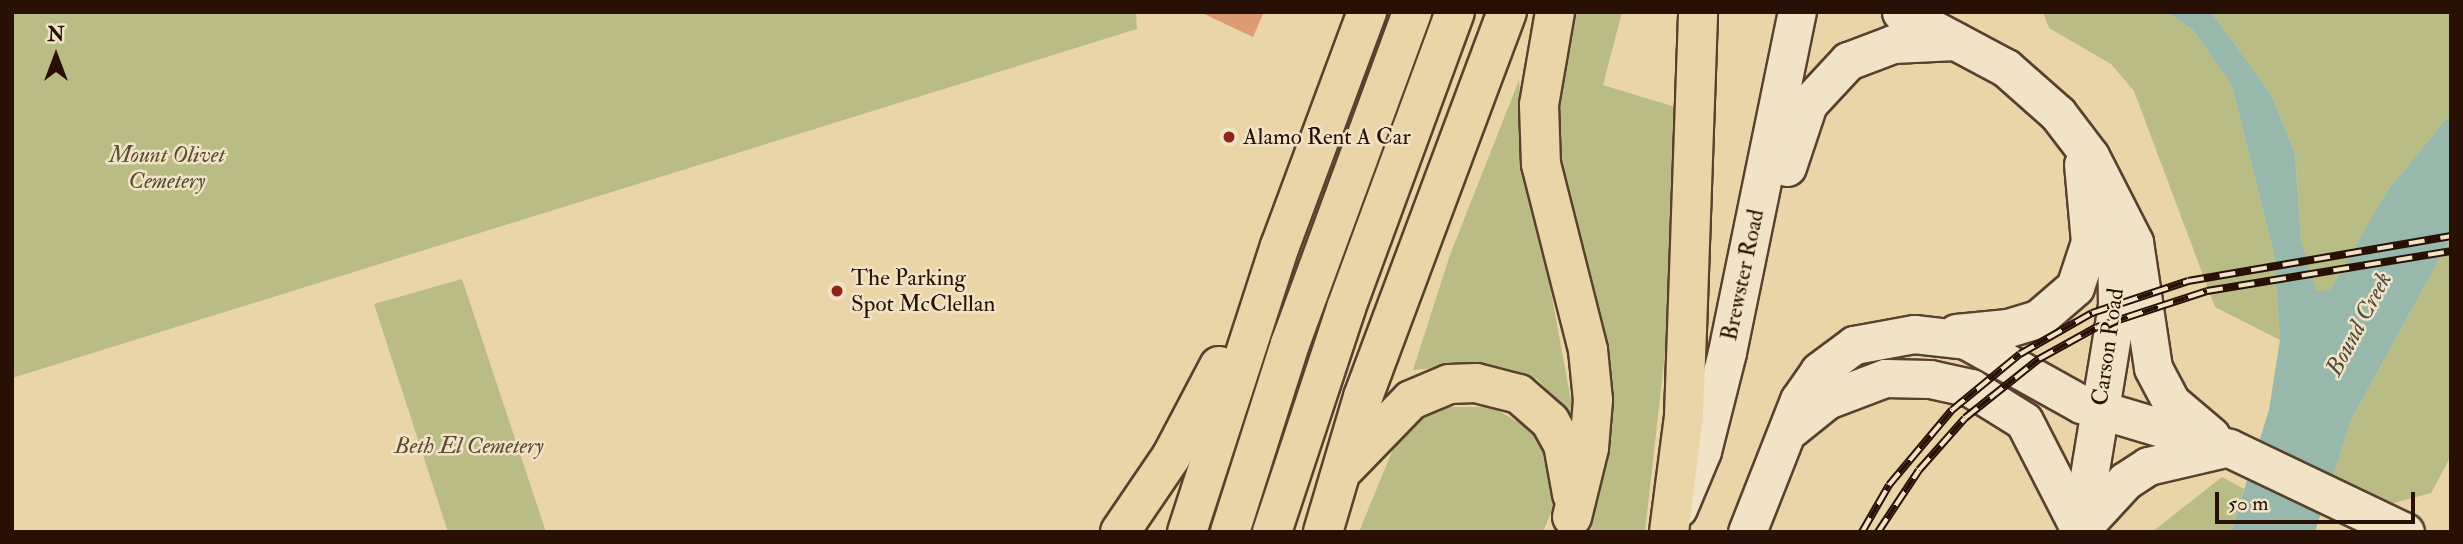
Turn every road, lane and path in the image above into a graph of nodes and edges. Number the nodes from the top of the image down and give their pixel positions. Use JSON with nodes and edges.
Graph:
{"nodes":[{"id":1,"x":1367,"y":12,"type":"edge"},
{"id":2,"x":1412,"y":12,"type":"edge"},
{"id":3,"x":1455,"y":12,"type":"edge"},
{"id":4,"x":1507,"y":12,"type":"edge"},
{"id":5,"x":1555,"y":12,"type":"edge"},
{"id":6,"x":1698,"y":12,"type":"edge"},
{"id":7,"x":1797,"y":12,"type":"edge"},
{"id":8,"x":1900,"y":12,"type":"edge"},
{"id":9,"x":1962,"y":41,"type":"junction"},
{"id":10,"x":2073,"y":133,"type":"junction"},
{"id":11,"x":2113,"y":199,"type":"junction"},
{"id":12,"x":1280,"y":246,"type":"junction"},
{"id":13,"x":1741,"y":292,"type":"junction"},
{"id":14,"x":1942,"y":334,"type":"junction"},
{"id":15,"x":2099,"y":412,"type":"junction"},
{"id":16,"x":1785,"y":437,"type":"junction"},
{"id":17,"x":2229,"y":448,"type":"junction"},
{"id":18,"x":1340,"y":474,"type":"junction"},
{"id":19,"x":2080,"y":531,"type":"edge"},
{"id":20,"x":1120,"y":532,"type":"edge"},
{"id":21,"x":1187,"y":532,"type":"edge"},
{"id":22,"x":1230,"y":532,"type":"edge"},
{"id":23,"x":1272,"y":532,"type":"edge"},
{"id":24,"x":1324,"y":532,"type":"edge"},
{"id":25,"x":1669,"y":532,"type":"edge"},
{"id":26,"x":1748,"y":532,"type":"edge"},
{"id":27,"x":2405,"y":532,"type":"edge"}],
"edges":[{"from":1,"to":12,"type":"highway"},
{"from":2,"to":22,"type":"highway"},
{"from":3,"to":23,"type":"highway"},
{"from":4,"to":18,"type":"highway"},
{"from":5,"to":18,"type":"highway"},
{"from":6,"to":25,"type":"highway"},
{"from":7,"to":13,"type":"street","name":"Brewster Road"},
{"from":8,"to":9,"type":"street","name":"Carson Road"},
{"from":9,"to":10,"type":"street","name":"Carson Road"},
{"from":9,"to":13,"type":"street"},
{"from":10,"to":11,"type":"street","name":"Carson Road"},
{"from":10,"to":14,"type":"street"},
{"from":11,"to":15,"type":"street","name":"Carson Road"},
{"from":11,"to":17,"type":"street"},
{"from":12,"to":20,"type":"highway"},
{"from":12,"to":21,"type":"highway"},
{"from":13,"to":25,"type":"street","name":"Brewster Road"},
{"from":14,"to":15,"type":"street"},
{"from":14,"to":16,"type":"street"},
{"from":15,"to":17,"type":"street"},
{"from":15,"to":19,"type":"street","name":"Carson Road"},
{"from":16,"to":19,"type":"street"},
{"from":16,"to":26,"type":"street"},
{"from":17,"to":19,"type":"street"},
{"from":17,"to":27,"type":"street"},
{"from":18,"to":24,"type":"highway"}]}
